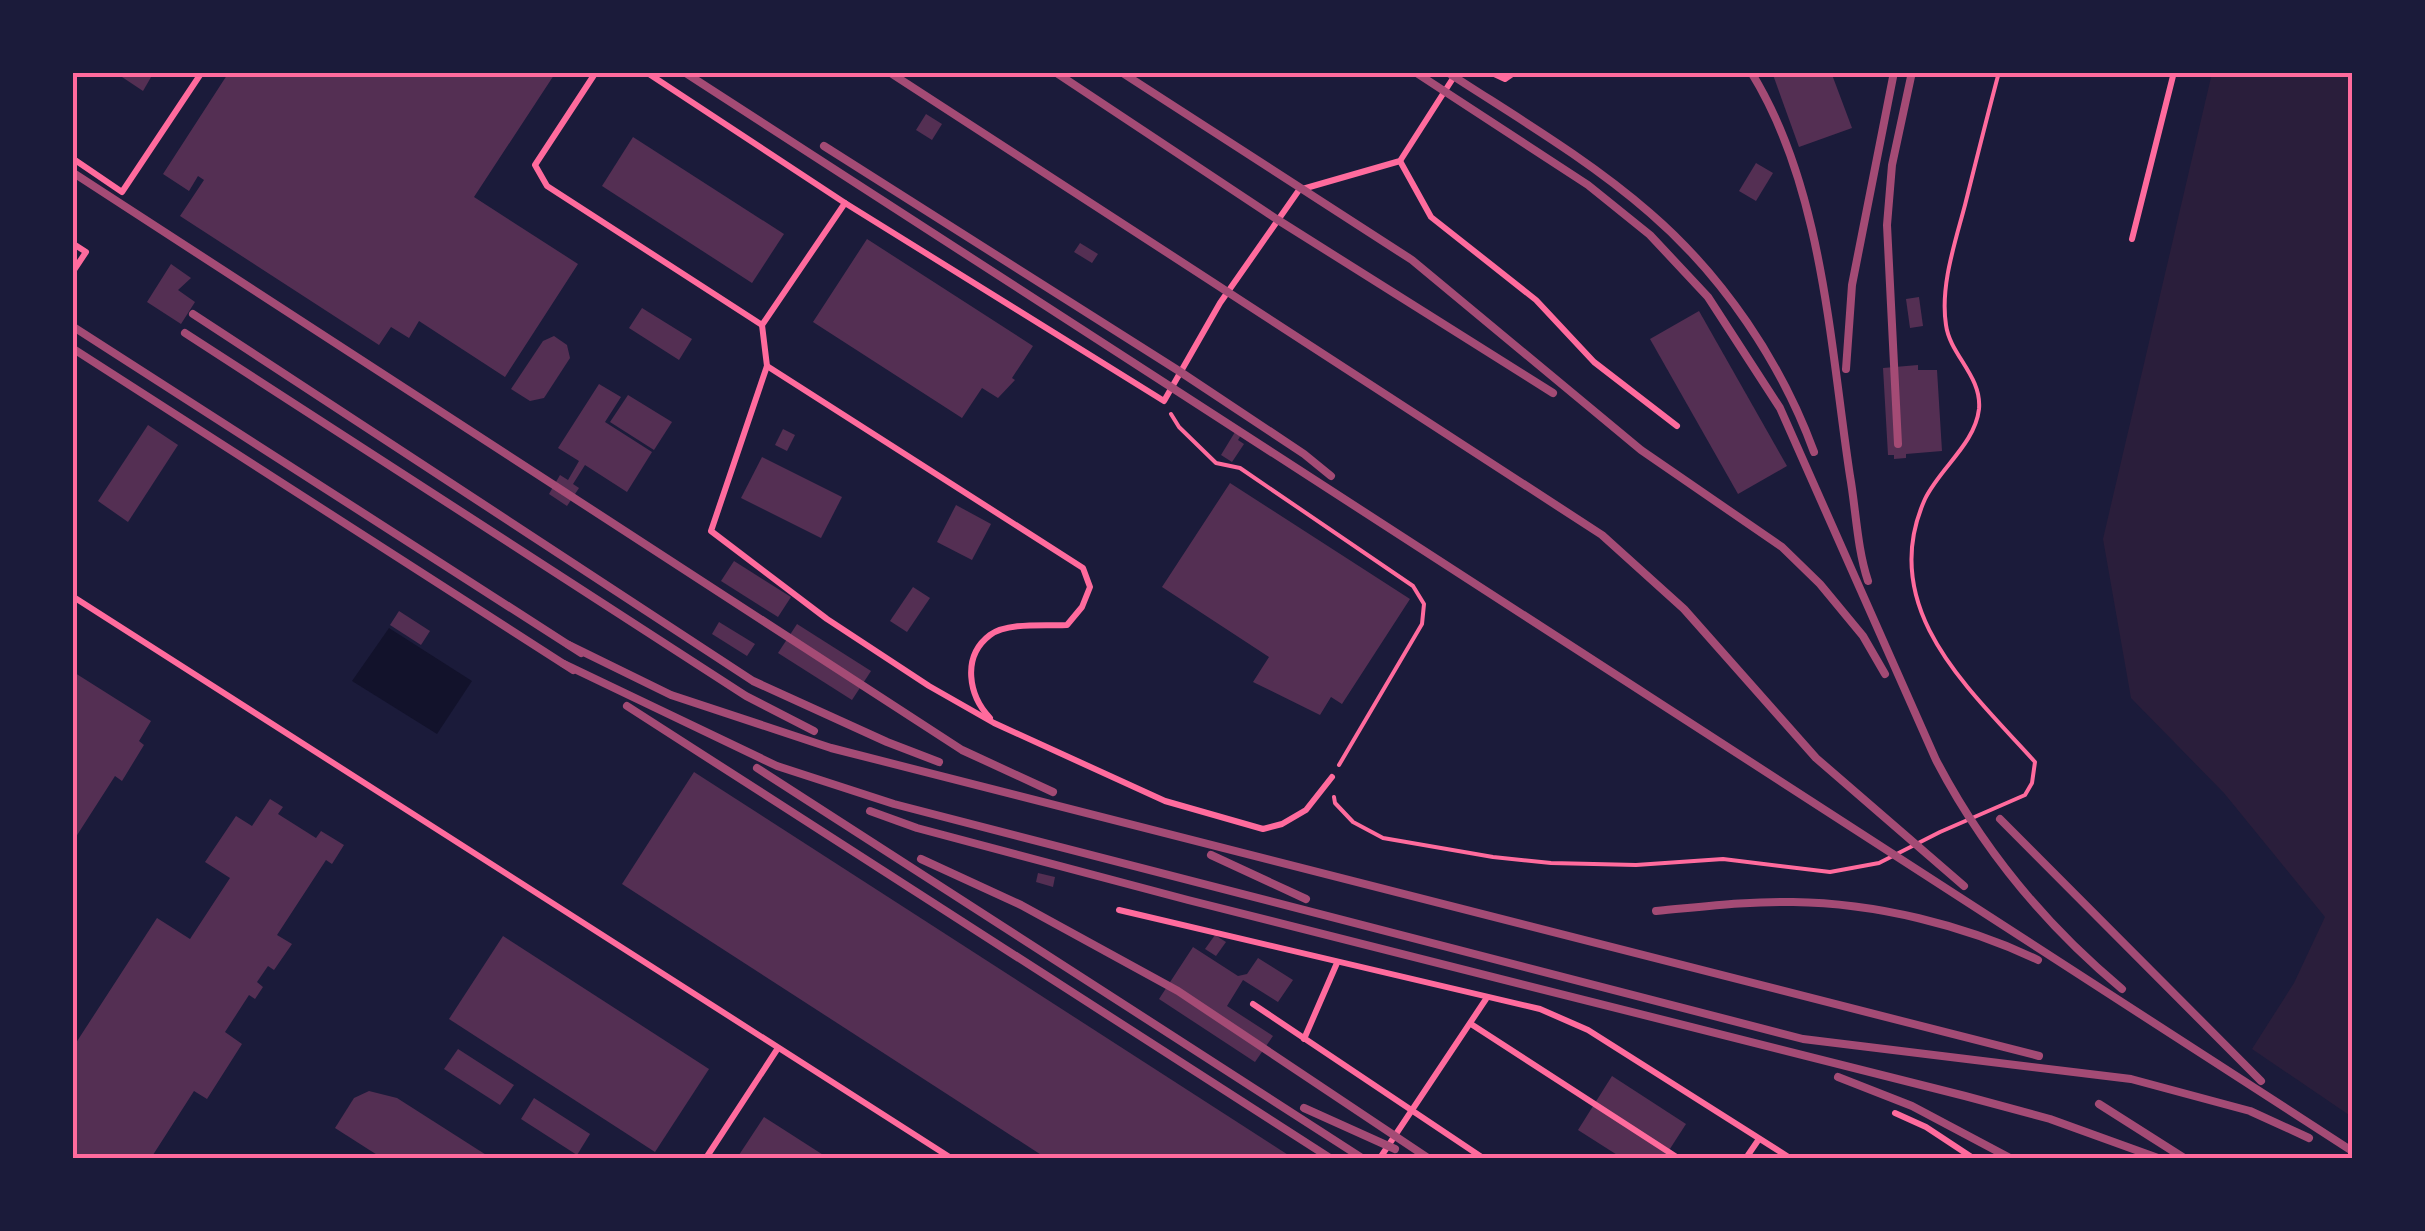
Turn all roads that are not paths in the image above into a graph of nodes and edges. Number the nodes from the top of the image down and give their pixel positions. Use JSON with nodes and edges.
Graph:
{"nodes":[{"id":1,"x":596,"y":72,"type":"edge"},
{"id":2,"x":646,"y":72,"type":"edge"},
{"id":3,"x":1457,"y":72,"type":"edge"},
{"id":4,"x":1490,"y":72,"type":"edge"},
{"id":5,"x":1515,"y":72,"type":"edge"},
{"id":6,"x":2174,"y":72,"type":"edge"},
{"id":7,"x":199,"y":74,"type":"edge"},
{"id":8,"x":72,"y":158,"type":"edge"},
{"id":9,"x":1400,"y":162,"type":"junction"},
{"id":10,"x":845,"y":204,"type":"junction"},
{"id":11,"x":2132,"y":239,"type":"dead end"},
{"id":12,"x":72,"y":243,"type":"edge"},
{"id":13,"x":72,"y":274,"type":"edge"},
{"id":14,"x":762,"y":325,"type":"junction"},
{"id":15,"x":767,"y":366,"type":"junction"},
{"id":16,"x":1677,"y":426,"type":"dead end"},
{"id":17,"x":72,"y":587,"type":"edge"},
{"id":18,"x":72,"y":596,"type":"edge"},
{"id":19,"x":84,"y":603,"type":"junction"},
{"id":20,"x":994,"y":723,"type":"junction"},
{"id":21,"x":1332,"y":777,"type":"road end"},
{"id":22,"x":1119,"y":910,"type":"dead end"},
{"id":23,"x":1337,"y":963,"type":"junction"},
{"id":24,"x":1486,"y":998,"type":"junction"},
{"id":25,"x":1253,"y":1004,"type":"dead end"},
{"id":26,"x":1471,"y":1024,"type":"junction"},
{"id":27,"x":1304,"y":1039,"type":"junction"},
{"id":28,"x":778,"y":1048,"type":"junction"},
{"id":29,"x":1413,"y":1112,"type":"junction"},
{"id":30,"x":1895,"y":1113,"type":"dead end"},
{"id":31,"x":1759,"y":1139,"type":"junction"},
{"id":32,"x":706,"y":1158,"type":"edge"},
{"id":33,"x":952,"y":1158,"type":"edge"},
{"id":34,"x":1380,"y":1158,"type":"edge"},
{"id":35,"x":1482,"y":1158,"type":"edge"},
{"id":36,"x":1678,"y":1158,"type":"edge"},
{"id":37,"x":1746,"y":1158,"type":"edge"},
{"id":38,"x":1790,"y":1158,"type":"edge"},
{"id":39,"x":1974,"y":1158,"type":"edge"}],
"edges":[{"from":1,"to":14,"type":"lane"},
{"from":2,"to":10,"type":"lane"},
{"from":3,"to":9,"type":"lane"},
{"from":4,"to":5,"type":"lane"},
{"from":6,"to":11,"type":"lane"},
{"from":7,"to":8,"type":"lane"},
{"from":9,"to":10,"type":"lane"},
{"from":9,"to":16,"type":"lane"},
{"from":10,"to":14,"type":"lane"},
{"from":12,"to":13,"type":"lane"},
{"from":14,"to":15,"type":"lane"},
{"from":15,"to":20,"type":"lane"},
{"from":15,"to":20,"type":"lane"},
{"from":17,"to":19,"type":"lane"},
{"from":18,"to":19,"type":"lane"},
{"from":19,"to":28,"type":"lane"},
{"from":20,"to":21,"type":"lane"},
{"from":22,"to":23,"type":"lane"},
{"from":23,"to":24,"type":"lane"},
{"from":23,"to":27,"type":"lane"},
{"from":24,"to":26,"type":"lane"},
{"from":24,"to":31,"type":"lane"},
{"from":25,"to":27,"type":"lane"},
{"from":26,"to":29,"type":"lane"},
{"from":26,"to":36,"type":"lane"},
{"from":27,"to":29,"type":"lane"},
{"from":28,"to":32,"type":"lane"},
{"from":28,"to":33,"type":"lane"},
{"from":29,"to":34,"type":"lane"},
{"from":29,"to":35,"type":"lane"},
{"from":30,"to":39,"type":"lane"},
{"from":31,"to":37,"type":"lane"},
{"from":31,"to":38,"type":"lane"}]}
